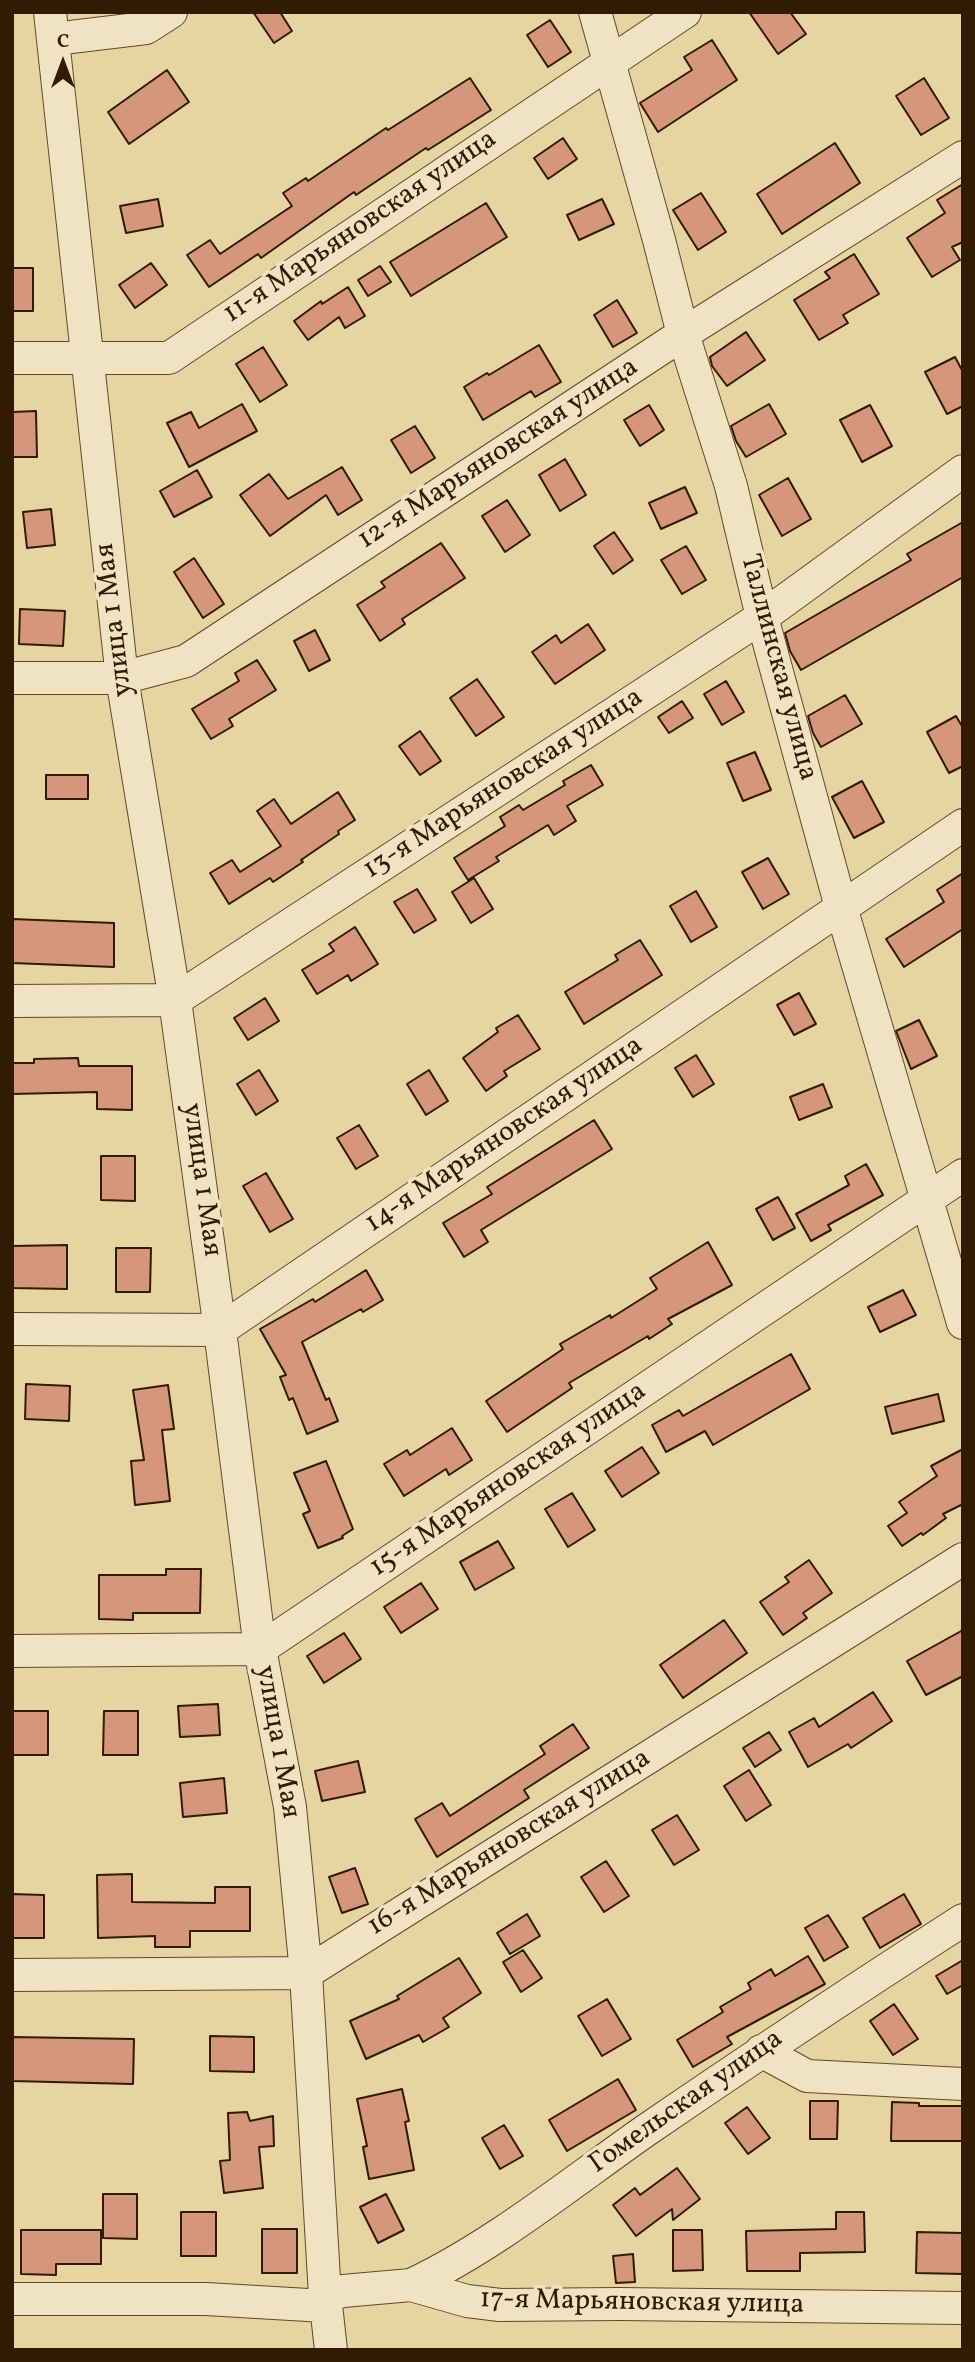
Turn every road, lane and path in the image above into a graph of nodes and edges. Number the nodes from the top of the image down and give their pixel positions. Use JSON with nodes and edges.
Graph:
{"nodes":[{"id":1,"x":171,"y":12,"type":"edge"},
{"id":2,"x":595,"y":12,"type":"edge"},
{"id":3,"x":685,"y":12,"type":"edge"},
{"id":4,"x":52,"y":26,"type":"edge"},
{"id":5,"x":610,"y":61,"type":"junction"},
{"id":6,"x":963,"y":156,"type":"edge"},
{"id":7,"x":683,"y":334,"type":"junction"},
{"id":8,"x":12,"y":358,"type":"edge"},
{"id":9,"x":87,"y":359,"type":"junction"},
{"id":10,"x":963,"y":471,"type":"edge"},
{"id":11,"x":762,"y":617,"type":"junction"},
{"id":12,"x":12,"y":678,"type":"edge"},
{"id":13,"x":121,"y":678,"type":"junction"},
{"id":14,"x":963,"y":825,"type":"edge"},
{"id":15,"x":841,"y":907,"type":"junction"},
{"id":16,"x":175,"y":1000,"type":"junction"},
{"id":17,"x":12,"y":1001,"type":"edge"},
{"id":18,"x":963,"y":1175,"type":"edge"},
{"id":19,"x":926,"y":1199,"type":"junction"},
{"id":20,"x":963,"y":1322,"type":"edge"},
{"id":21,"x":12,"y":1329,"type":"edge"},
{"id":22,"x":220,"y":1330,"type":"junction"},
{"id":23,"x":963,"y":1559,"type":"edge"},
{"id":24,"x":260,"y":1649,"type":"junction"},
{"id":25,"x":12,"y":1651,"type":"edge"},
{"id":26,"x":963,"y":1920,"type":"edge"},
{"id":27,"x":306,"y":1973,"type":"junction"},
{"id":28,"x":12,"y":1975,"type":"edge"},
{"id":29,"x":761,"y":2051,"type":"junction"},
{"id":30,"x":963,"y":2084,"type":"edge"},
{"id":31,"x":411,"y":2285,"type":"junction"},
{"id":32,"x":12,"y":2299,"type":"edge"},
{"id":33,"x":325,"y":2301,"type":"junction"},
{"id":34,"x":963,"y":2308,"type":"edge"},
{"id":35,"x":331,"y":2350,"type":"edge"}],
"edges":[{"from":1,"to":4,"type":"street"},
{"from":2,"to":5,"type":"street","name":"Таллинская улица"},
{"from":3,"to":5,"type":"street","name":"11-я Марьяновская улица"},
{"from":4,"to":9,"type":"street","name":"улица 1 Мая"},
{"from":5,"to":7,"type":"street","name":"Таллинская улица"},
{"from":5,"to":9,"type":"street","name":"11-я Марьяновская улица"},
{"from":6,"to":7,"type":"street","name":"12-я Марьяновская улица"},
{"from":7,"to":11,"type":"street","name":"Таллинская улица"},
{"from":7,"to":13,"type":"street","name":"12-я Марьяновская улица"},
{"from":8,"to":9,"type":"street","name":"11-я Марьяновская улица"},
{"from":9,"to":13,"type":"street","name":"улица 1 Мая"},
{"from":10,"to":11,"type":"street","name":"13-я Марьяновская улица"},
{"from":11,"to":15,"type":"street","name":"Таллинская улица"},
{"from":11,"to":16,"type":"street","name":"13-я Марьяновская улица"},
{"from":12,"to":13,"type":"street","name":"12-я Марьяновская улица"},
{"from":13,"to":16,"type":"street","name":"улица 1 Мая"},
{"from":14,"to":15,"type":"street","name":"14-я Марьяновская улица"},
{"from":15,"to":19,"type":"street","name":"Таллинская улица"},
{"from":15,"to":22,"type":"street","name":"14-я Марьяновская улица"},
{"from":16,"to":17,"type":"street"},
{"from":16,"to":22,"type":"street","name":"улица 1 Мая"},
{"from":18,"to":19,"type":"street","name":"15-я Марьяновская улица"},
{"from":19,"to":20,"type":"street","name":"Таллинская улица"},
{"from":19,"to":24,"type":"street","name":"15-я Марьяновская улица"},
{"from":21,"to":22,"type":"street"},
{"from":22,"to":24,"type":"street","name":"улица 1 Мая"},
{"from":23,"to":27,"type":"street","name":"16-я Марьяновская улица"},
{"from":24,"to":25,"type":"street"},
{"from":24,"to":27,"type":"street","name":"улица 1 Мая"},
{"from":26,"to":29,"type":"street","name":"Гомельская улица"},
{"from":27,"to":28,"type":"street"},
{"from":27,"to":33,"type":"street","name":"улица 1 Мая"},
{"from":29,"to":30,"type":"street"},
{"from":29,"to":31,"type":"street","name":"Гомельская улица"},
{"from":31,"to":33,"type":"street","name":"17-я Марьяновская улица"},
{"from":31,"to":34,"type":"street","name":"17-я Марьяновская улица"},
{"from":32,"to":33,"type":"street","name":"17-я Марьяновская улица"},
{"from":33,"to":35,"type":"street","name":"улица 1 Мая"}]}
